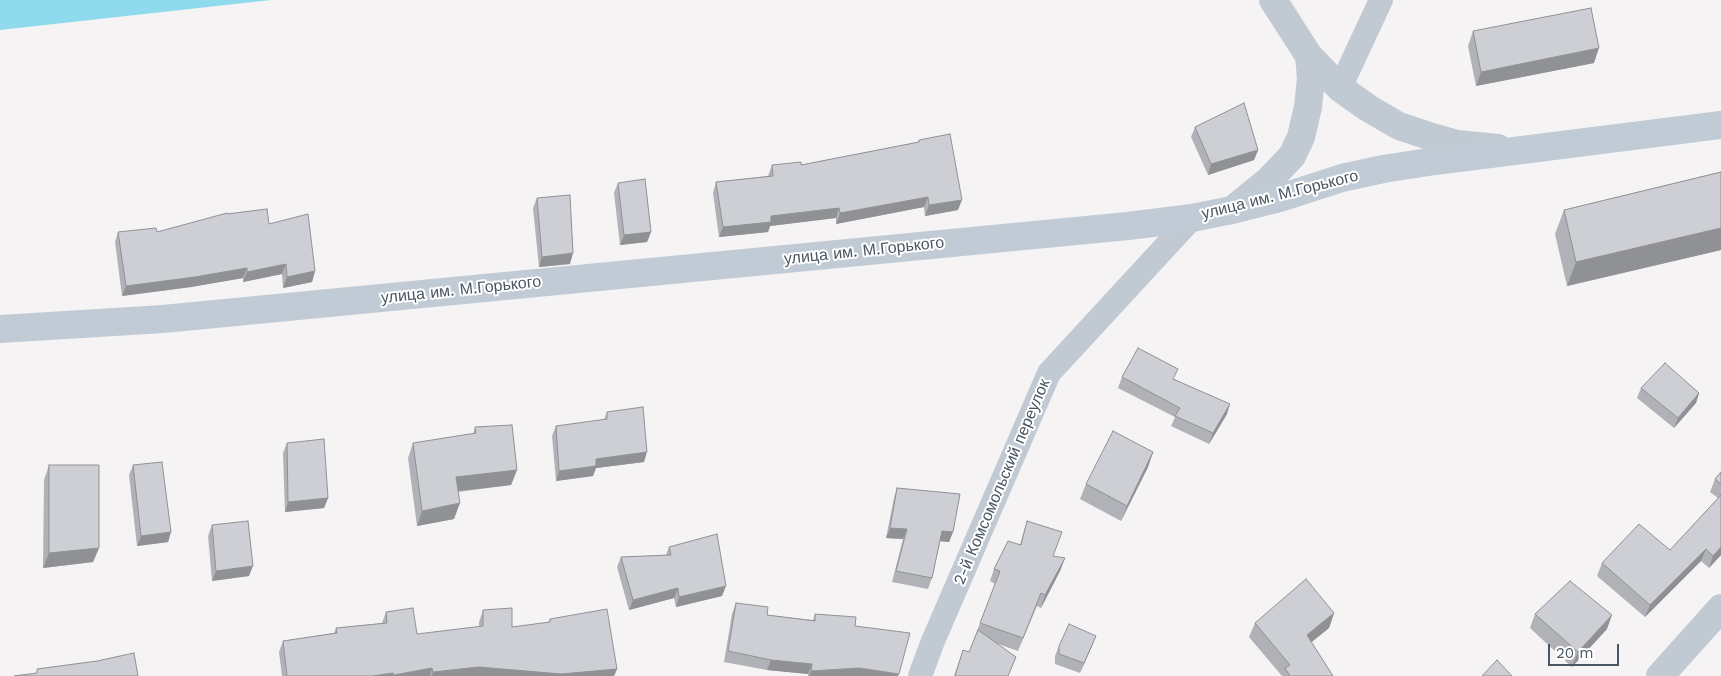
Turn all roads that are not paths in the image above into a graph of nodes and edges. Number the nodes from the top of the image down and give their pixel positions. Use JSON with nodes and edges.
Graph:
{"nodes":[{"id":1,"x":1273,"y":0,"type":"edge"},
{"id":2,"x":1381,"y":0,"type":"edge"},
{"id":3,"x":1309,"y":56,"type":"junction"},
{"id":4,"x":1340,"y":88,"type":"junction"},
{"id":5,"x":1721,"y":125,"type":"edge"},
{"id":6,"x":1516,"y":150,"type":"junction"},
{"id":7,"x":1232,"y":210,"type":"junction"},
{"id":8,"x":1192,"y":218,"type":"junction"},
{"id":9,"x":0,"y":330,"type":"edge"},
{"id":10,"x":1721,"y":608,"type":"edge"},
{"id":11,"x":920,"y":676,"type":"edge"},
{"id":12,"x":1660,"y":676,"type":"edge"}],
"edges":[{"from":1,"to":3,"type":"street"},
{"from":2,"to":4,"type":"street"},
{"from":3,"to":4,"type":"street"},
{"from":3,"to":7,"type":"street"},
{"from":4,"to":6,"type":"street"},
{"from":5,"to":6,"type":"main road","name":"улица им. М.Горького"},
{"from":6,"to":7,"type":"main road","name":"улица им. М.Горького"},
{"from":7,"to":8,"type":"main road","name":"улица им. М.Горького"},
{"from":8,"to":9,"type":"main road","name":"улица им. М.Горького"},
{"from":8,"to":11,"type":"street","name":"2-й Комсомольский переулок"},
{"from":10,"to":12,"type":"street"}]}
